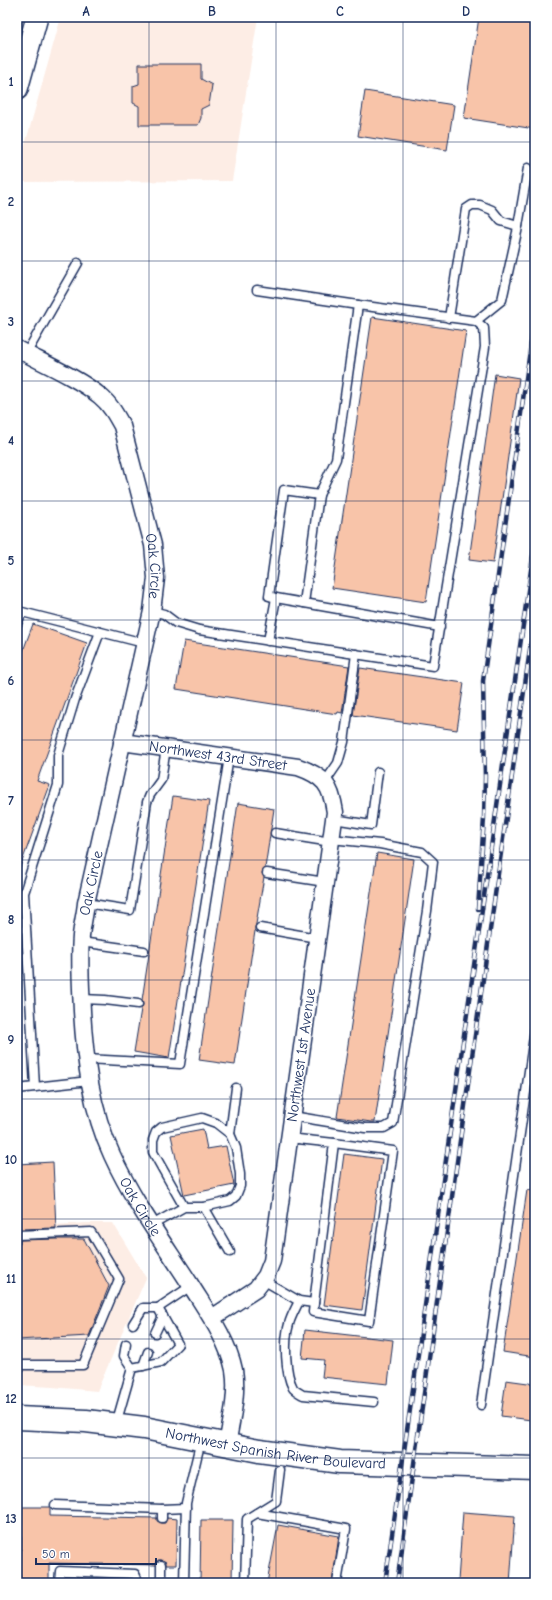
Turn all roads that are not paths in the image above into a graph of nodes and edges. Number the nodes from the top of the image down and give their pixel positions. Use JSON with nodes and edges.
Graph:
{"nodes":[{"id":1,"x":37,"y":17,"type":"edge"},
{"id":2,"x":17,"y":89,"type":"edge"},
{"id":3,"x":528,"y":168,"type":"dead end"},
{"id":4,"x":518,"y":226,"type":"junction"},
{"id":5,"x":78,"y":263,"type":"dead end"},
{"id":6,"x":257,"y":290,"type":"dead end"},
{"id":7,"x":358,"y":305,"type":"junction"},
{"id":8,"x":449,"y":318,"type":"junction"},
{"id":9,"x":476,"y":322,"type":"junction"},
{"id":10,"x":21,"y":351,"type":"edge"},
{"id":11,"x":319,"y":495,"type":"junction"},
{"id":12,"x":276,"y":598,"type":"junction"},
{"id":13,"x":304,"y":603,"type":"junction"},
{"id":14,"x":152,"y":611,"type":"junction"},
{"id":15,"x":17,"y":624,"type":"edge"},
{"id":16,"x":440,"y":627,"type":"junction"},
{"id":17,"x":100,"y":632,"type":"junction"},
{"id":18,"x":268,"y":640,"type":"junction"},
{"id":19,"x":144,"y":643,"type":"junction"},
{"id":20,"x":356,"y":654,"type":"junction"},
{"id":21,"x":122,"y":742,"type":"junction"},
{"id":22,"x":166,"y":748,"type":"junction"},
{"id":23,"x":229,"y":757,"type":"junction"},
{"id":24,"x":313,"y":772,"type":"joint"},
{"id":25,"x":378,"y":772,"type":"dead end"},
{"id":26,"x":325,"y":782,"type":"junction"},
{"id":27,"x":334,"y":819,"type":"junction"},
{"id":28,"x":275,"y":833,"type":"dead end"},
{"id":29,"x":331,"y":841,"type":"junction"},
{"id":30,"x":268,"y":873,"type":"dead end"},
{"id":31,"x":325,"y":882,"type":"junction"},
{"id":32,"x":86,"y":903,"type":"junction"},
{"id":33,"x":260,"y":928,"type":"dead end"},
{"id":34,"x":317,"y":938,"type":"junction"},
{"id":35,"x":81,"y":942,"type":"junction"},
{"id":36,"x":144,"y":951,"type":"dead end"},
{"id":37,"x":82,"y":999,"type":"junction"},
{"id":38,"x":138,"y":1004,"type":"dead end"},
{"id":39,"x":535,"y":1029,"type":"edge"},
{"id":40,"x":534,"y":1047,"type":"edge"},
{"id":41,"x":86,"y":1059,"type":"junction"},
{"id":42,"x":89,"y":1081,"type":"junction"},
{"id":43,"x":35,"y":1087,"type":"junction"},
{"id":44,"x":236,"y":1088,"type":"dead end"},
{"id":45,"x":17,"y":1089,"type":"edge"},
{"id":46,"x":292,"y":1116,"type":"junction"},
{"id":47,"x":230,"y":1134,"type":"junction"},
{"id":48,"x":289,"y":1138,"type":"junction"},
{"id":49,"x":334,"y":1143,"type":"junction"},
{"id":50,"x":184,"y":1207,"type":"junction"},
{"id":51,"x":204,"y":1207,"type":"junction"},
{"id":52,"x":152,"y":1226,"type":"junction"},
{"id":53,"x":17,"y":1235,"type":"edge"},
{"id":54,"x":230,"y":1252,"type":"dead end"},
{"id":55,"x":263,"y":1280,"type":"junction"},
{"id":56,"x":191,"y":1286,"type":"junction"},
{"id":57,"x":299,"y":1301,"type":"junction"},
{"id":58,"x":314,"y":1303,"type":"junction"},
{"id":59,"x":158,"y":1308,"type":"junction"},
{"id":60,"x":163,"y":1316,"type":"junction"},
{"id":61,"x":212,"y":1318,"type":"junction"},
{"id":62,"x":133,"y":1324,"type":"dead end"},
{"id":63,"x":155,"y":1333,"type":"dead end"},
{"id":64,"x":126,"y":1344,"type":"dead end"},
{"id":65,"x":148,"y":1352,"type":"dead end"},
{"id":66,"x":17,"y":1365,"type":"edge"},
{"id":67,"x":143,"y":1366,"type":"junction"},
{"id":68,"x":132,"y":1368,"type":"junction"},
{"id":69,"x":374,"y":1402,"type":"dead end"},
{"id":70,"x":481,"y":1405,"type":"dead end"},
{"id":71,"x":17,"y":1418,"type":"edge"},
{"id":72,"x":116,"y":1424,"type":"junction"},
{"id":73,"x":201,"y":1440,"type":"junction"},
{"id":74,"x":227,"y":1445,"type":"junction"},
{"id":75,"x":535,"y":1468,"type":"edge"},
{"id":76,"x":280,"y":1470,"type":"dead end"},
{"id":77,"x":55,"y":1505,"type":"dead end"},
{"id":78,"x":186,"y":1508,"type":"junction"},
{"id":79,"x":162,"y":1509,"type":"junction"},
{"id":80,"x":257,"y":1513,"type":"junction"},
{"id":81,"x":162,"y":1518,"type":"dead end"},
{"id":82,"x":161,"y":1565,"type":"dead end"},
{"id":83,"x":59,"y":1583,"type":"edge"},
{"id":84,"x":139,"y":1583,"type":"edge"},
{"id":85,"x":161,"y":1583,"type":"edge"},
{"id":86,"x":184,"y":1583,"type":"edge"},
{"id":87,"x":245,"y":1583,"type":"edge"},
{"id":88,"x":337,"y":1583,"type":"edge"}],
"edges":[{"from":1,"to":2,"type":"street"},
{"from":3,"to":4,"type":"lane"},
{"from":4,"to":8,"type":"lane"},
{"from":4,"to":9,"type":"lane"},
{"from":5,"to":10,"type":"lane"},
{"from":6,"to":7,"type":"lane"},
{"from":7,"to":8,"type":"lane"},
{"from":7,"to":11,"type":"lane"},
{"from":8,"to":9,"type":"lane"},
{"from":9,"to":16,"type":"lane"},
{"from":10,"to":14,"type":"street","name":"Oak Circle"},
{"from":11,"to":12,"type":"lane"},
{"from":11,"to":13,"type":"lane"},
{"from":12,"to":13,"type":"lane"},
{"from":12,"to":18,"type":"lane"},
{"from":13,"to":16,"type":"lane"},
{"from":14,"to":18,"type":"lane"},
{"from":14,"to":19,"type":"street","name":"Oak Circle"},
{"from":15,"to":17,"type":"lane"},
{"from":16,"to":20,"type":"lane"},
{"from":17,"to":19,"type":"lane"},
{"from":17,"to":43,"type":"lane"},
{"from":18,"to":20,"type":"lane"},
{"from":19,"to":21,"type":"street","name":"Oak Circle"},
{"from":20,"to":26,"type":"lane"},
{"from":21,"to":22,"type":"street","name":"Northwest 43rd Street"},
{"from":21,"to":32,"type":"street","name":"Oak Circle"},
{"from":22,"to":23,"type":"street","name":"Northwest 43rd Street"},
{"from":22,"to":32,"type":"lane"},
{"from":23,"to":24,"type":"street","name":"Northwest 43rd Street"},
{"from":23,"to":41,"type":"lane"},
{"from":24,"to":26,"type":"street","name":"Northwest 1st Avenue"},
{"from":25,"to":27,"type":"lane"},
{"from":26,"to":27,"type":"street","name":"Northwest 1st Avenue"},
{"from":27,"to":29,"type":"street","name":"Northwest 1st Avenue"},
{"from":28,"to":29,"type":"lane"},
{"from":29,"to":31,"type":"street","name":"Northwest 1st Avenue"},
{"from":29,"to":46,"type":"lane"},
{"from":30,"to":31,"type":"lane"},
{"from":31,"to":34,"type":"street","name":"Northwest 1st Avenue"},
{"from":32,"to":35,"type":"street","name":"Oak Circle"},
{"from":33,"to":34,"type":"lane"},
{"from":34,"to":46,"type":"street","name":"Northwest 1st Avenue"},
{"from":35,"to":36,"type":"lane"},
{"from":35,"to":37,"type":"street","name":"Oak Circle"},
{"from":37,"to":38,"type":"lane"},
{"from":37,"to":41,"type":"street","name":"Oak Circle"},
{"from":39,"to":40,"type":"lane"},
{"from":40,"to":70,"type":"lane"},
{"from":41,"to":42,"type":"street","name":"Oak Circle"},
{"from":42,"to":43,"type":"lane"},
{"from":42,"to":52,"type":"street","name":"Oak Circle"},
{"from":43,"to":45,"type":"lane"},
{"from":44,"to":47,"type":"lane"},
{"from":46,"to":48,"type":"street","name":"Northwest 1st Avenue"},
{"from":47,"to":50,"type":"lane"},
{"from":47,"to":51,"type":"lane"},
{"from":48,"to":49,"type":"lane"},
{"from":48,"to":55,"type":"street","name":"Northwest 1st Avenue"},
{"from":49,"to":58,"type":"lane"},
{"from":49,"to":58,"type":"lane"},
{"from":50,"to":51,"type":"lane"},
{"from":50,"to":52,"type":"lane"},
{"from":51,"to":54,"type":"lane"},
{"from":52,"to":56,"type":"street","name":"Oak Circle"},
{"from":53,"to":66,"type":"lane"},
{"from":55,"to":57,"type":"lane"},
{"from":55,"to":61,"type":"street","name":"Northwest 1st Avenue"},
{"from":56,"to":59,"type":"lane"},
{"from":56,"to":61,"type":"street","name":"Oak Circle"},
{"from":57,"to":58,"type":"lane"},
{"from":57,"to":69,"type":"lane"},
{"from":59,"to":60,"type":"lane"},
{"from":59,"to":62,"type":"lane"},
{"from":60,"to":63,"type":"lane"},
{"from":60,"to":67,"type":"lane"},
{"from":61,"to":74,"type":"street","name":"Oak Circle"},
{"from":64,"to":68,"type":"lane"},
{"from":65,"to":67,"type":"lane"},
{"from":67,"to":68,"type":"lane"},
{"from":68,"to":72,"type":"lane"},
{"from":71,"to":72,"type":"main road","name":"Northwest Spanish River Boulevard"},
{"from":72,"to":73,"type":"main road","name":"Northwest Spanish River Boulevard"},
{"from":73,"to":74,"type":"main road","name":"Northwest Spanish River Boulevard"},
{"from":73,"to":78,"type":"lane"},
{"from":74,"to":75,"type":"main road","name":"Northwest Spanish River Boulevard"},
{"from":76,"to":80,"type":"lane"},
{"from":77,"to":79,"type":"lane"},
{"from":78,"to":79,"type":"lane"},
{"from":78,"to":86,"type":"lane"},
{"from":79,"to":81,"type":"lane"},
{"from":80,"to":87,"type":"lane"},
{"from":80,"to":88,"type":"lane"},
{"from":82,"to":85,"type":"lane"},
{"from":83,"to":84,"type":"lane"}]}
